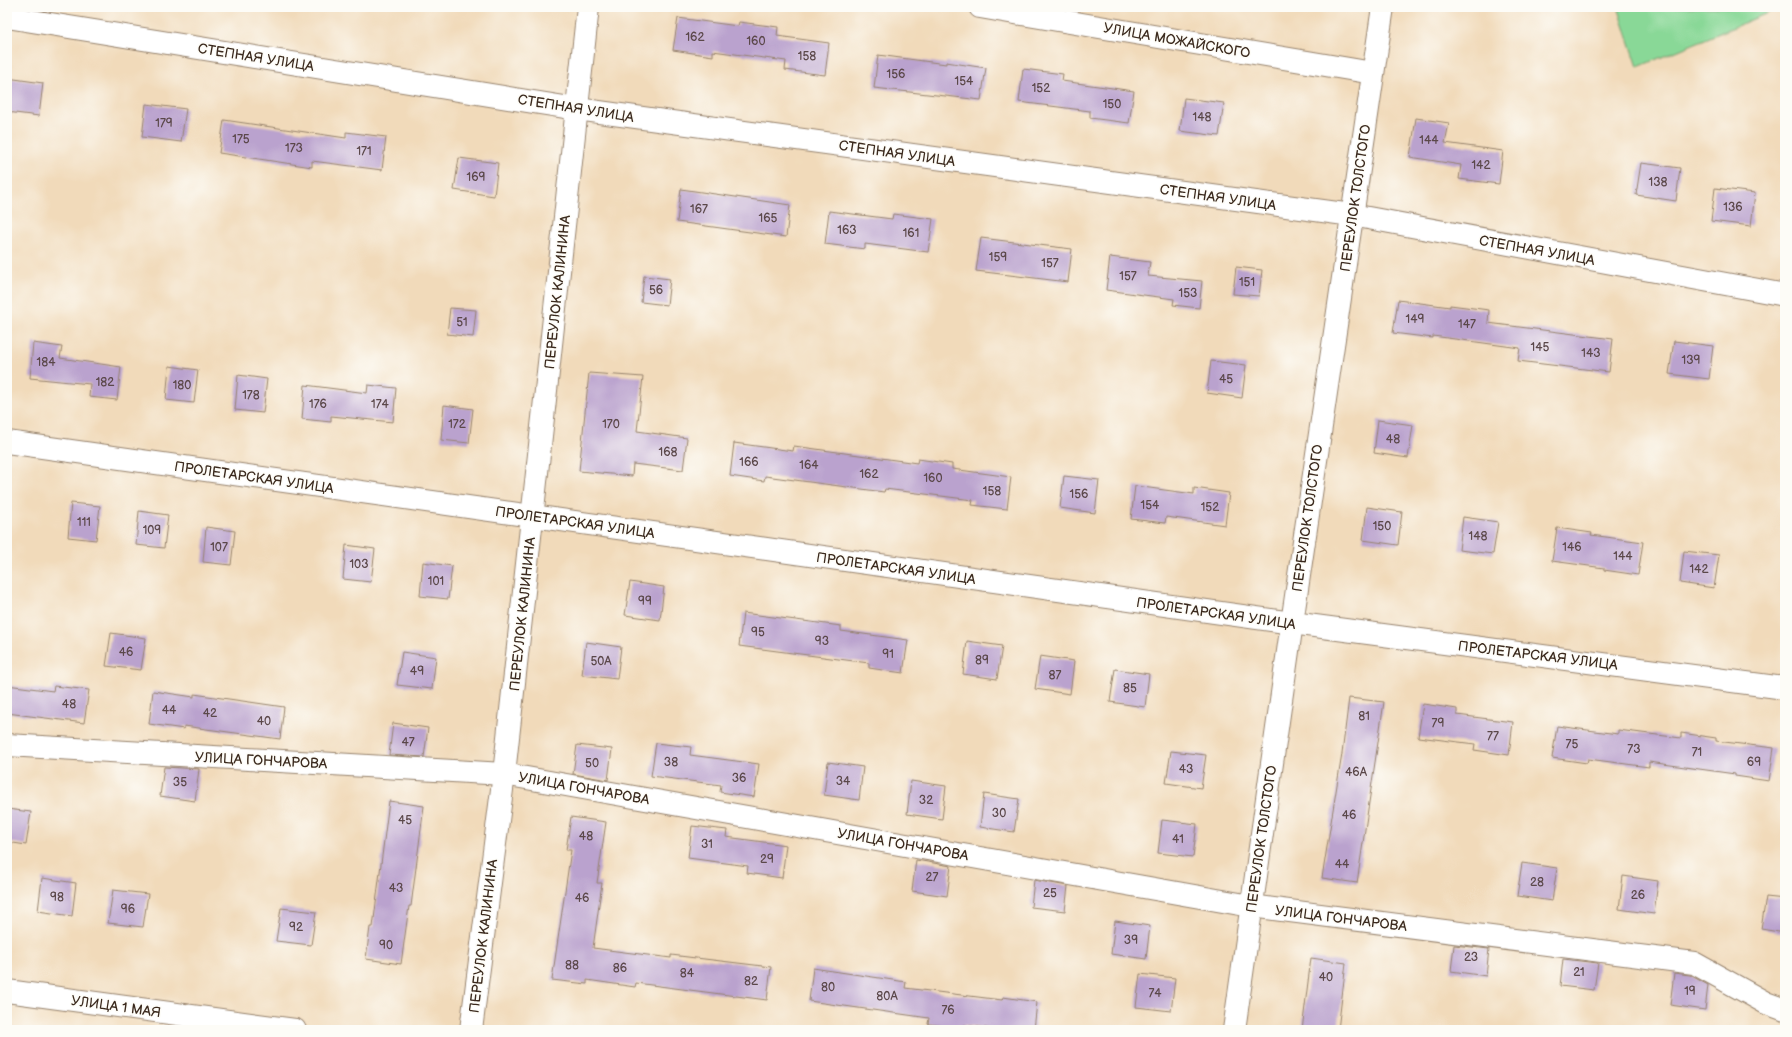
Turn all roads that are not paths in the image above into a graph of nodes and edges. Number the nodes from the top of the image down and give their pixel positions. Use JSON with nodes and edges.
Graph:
{"nodes":[{"id":1,"x":588,"y":7,"type":"edge"},
{"id":2,"x":980,"y":7,"type":"edge"},
{"id":3,"x":1383,"y":7,"type":"edge"},
{"id":4,"x":7,"y":17,"type":"edge"},
{"id":5,"x":1373,"y":74,"type":"junction"},
{"id":6,"x":577,"y":109,"type":"junction"},
{"id":7,"x":1352,"y":216,"type":"junction"},
{"id":8,"x":1785,"y":295,"type":"edge"},
{"id":9,"x":7,"y":442,"type":"edge"},
{"id":10,"x":533,"y":517,"type":"junction"},
{"id":11,"x":1292,"y":623,"type":"junction"},
{"id":12,"x":1785,"y":688,"type":"edge"},
{"id":13,"x":7,"y":745,"type":"edge"},
{"id":14,"x":504,"y":774,"type":"junction"},
{"id":15,"x":1251,"y":906,"type":"junction"},
{"id":16,"x":7,"y":991,"type":"edge"},
{"id":17,"x":1785,"y":1010,"type":"edge"},
{"id":18,"x":296,"y":1030,"type":"edge"},
{"id":19,"x":471,"y":1030,"type":"edge"},
{"id":20,"x":1234,"y":1030,"type":"edge"}],
"edges":[{"from":1,"to":6,"type":"street","name":"ПЕРЕУЛОК КАЛИНИНА"},
{"from":2,"to":5,"type":"street","name":"УЛИЦА МОЖАЙСКОГО"},
{"from":3,"to":5,"type":"street","name":"ПЕРЕУЛОК ТОЛСТОГО"},
{"from":4,"to":6,"type":"street","name":"СТЕПНАЯ УЛИЦА"},
{"from":5,"to":7,"type":"street","name":"ПЕРЕУЛОК ТОЛСТОГО"},
{"from":6,"to":7,"type":"street","name":"СТЕПНАЯ УЛИЦА"},
{"from":6,"to":10,"type":"street","name":"ПЕРЕУЛОК КАЛИНИНА"},
{"from":7,"to":8,"type":"street","name":"СТЕПНАЯ УЛИЦА"},
{"from":7,"to":11,"type":"street","name":"ПЕРЕУЛОК ТОЛСТОГО"},
{"from":9,"to":10,"type":"street","name":"ПРОЛЕТАРСКАЯ УЛИЦА"},
{"from":10,"to":11,"type":"street","name":"ПРОЛЕТАРСКАЯ УЛИЦА"},
{"from":10,"to":14,"type":"street","name":"ПЕРЕУЛОК КАЛИНИНА"},
{"from":11,"to":12,"type":"street","name":"ПРОЛЕТАРСКАЯ УЛИЦА"},
{"from":11,"to":15,"type":"street","name":"ПЕРЕУЛОК ТОЛСТОГО"},
{"from":13,"to":14,"type":"street","name":"УЛИЦА ГОНЧАРОВА"},
{"from":14,"to":15,"type":"street","name":"УЛИЦА ГОНЧАРОВА"},
{"from":14,"to":19,"type":"street","name":"ПЕРЕУЛОК КАЛИНИНА"},
{"from":15,"to":17,"type":"street","name":"УЛИЦА ГОНЧАРОВА"},
{"from":15,"to":20,"type":"street","name":"ПЕРЕУЛОК ТОЛСТОГО"},
{"from":16,"to":18,"type":"street","name":"УЛИЦА 1 МАЯ"}]}
